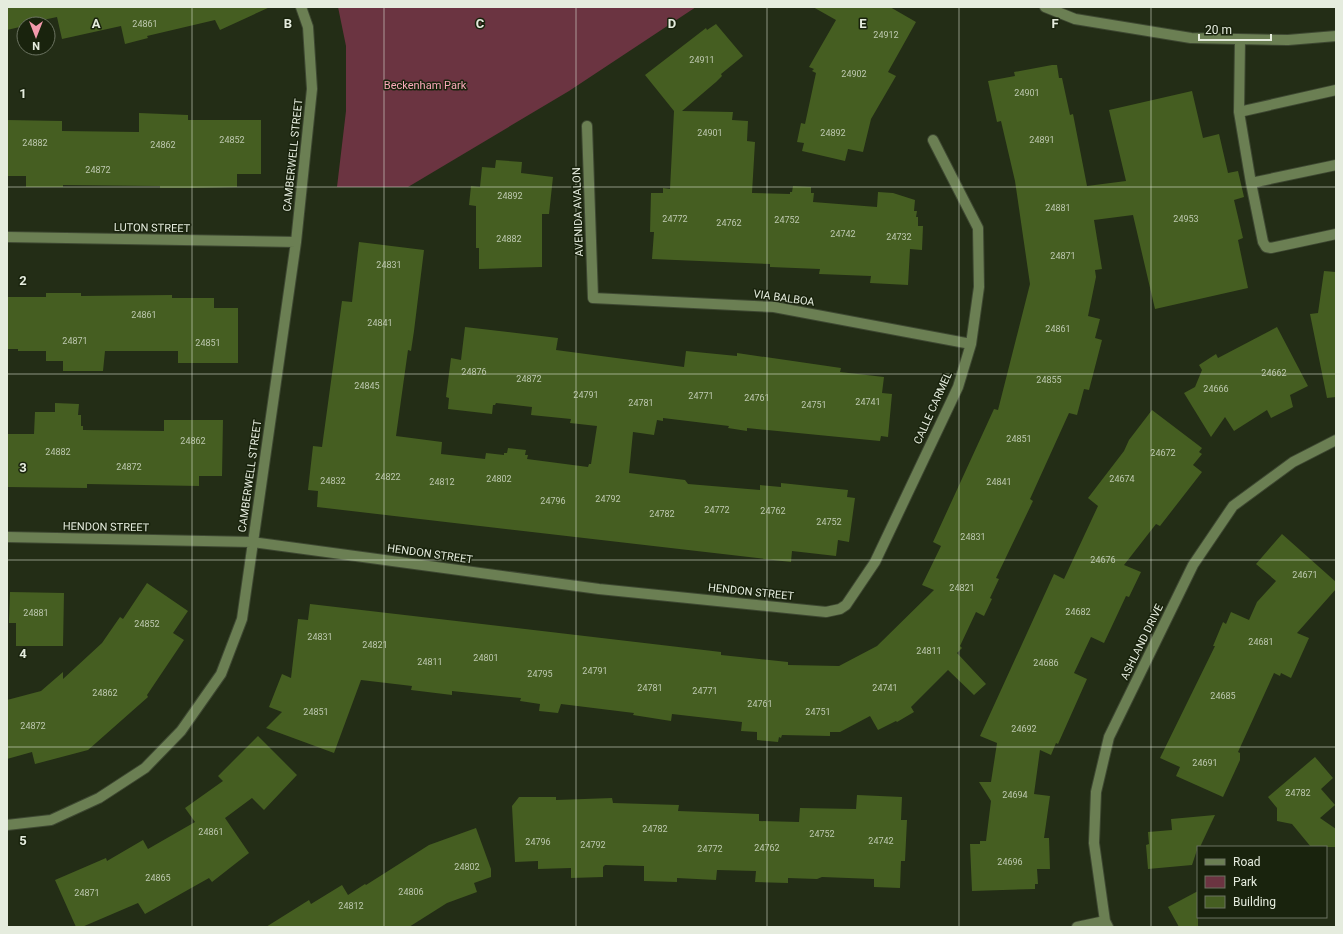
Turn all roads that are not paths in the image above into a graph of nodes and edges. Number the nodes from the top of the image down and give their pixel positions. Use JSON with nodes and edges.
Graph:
{"nodes":[{"id":1,"x":301,"y":7,"type":"edge"},
{"id":2,"x":1045,"y":7,"type":"edge"},
{"id":3,"x":1336,"y":36,"type":"edge"},
{"id":4,"x":1240,"y":40,"type":"junction"},
{"id":5,"x":1336,"y":90,"type":"edge"},
{"id":6,"x":1239,"y":112,"type":"junction"},
{"id":7,"x":587,"y":126,"type":"dead end"},
{"id":8,"x":933,"y":140,"type":"dead end"},
{"id":9,"x":1336,"y":165,"type":"edge"},
{"id":10,"x":1251,"y":183,"type":"junction"},
{"id":11,"x":1336,"y":234,"type":"edge"},
{"id":12,"x":7,"y":237,"type":"edge"},
{"id":13,"x":296,"y":242,"type":"junction"},
{"id":14,"x":593,"y":298,"type":"joint"},
{"id":15,"x":971,"y":344,"type":"junction"},
{"id":16,"x":1336,"y":440,"type":"edge"},
{"id":17,"x":7,"y":537,"type":"edge"},
{"id":18,"x":252,"y":542,"type":"junction"},
{"id":19,"x":846,"y":605,"type":"joint"},
{"id":20,"x":7,"y":825,"type":"edge"},
{"id":21,"x":1106,"y":924,"type":"edge"},
{"id":22,"x":1078,"y":927,"type":"edge"}],
"edges":[{"from":1,"to":13,"type":"street","name":"CAMBERWELL STREET"},
{"from":2,"to":4,"type":"street"},
{"from":3,"to":4,"type":"street"},
{"from":4,"to":6,"type":"street"},
{"from":5,"to":6,"type":"street"},
{"from":6,"to":10,"type":"street"},
{"from":7,"to":14,"type":"street","name":"AVENIDA AVALON"},
{"from":8,"to":15,"type":"street","name":"CALLE CARMEL"},
{"from":9,"to":10,"type":"street"},
{"from":10,"to":11,"type":"street"},
{"from":12,"to":13,"type":"street","name":"LUTON STREET"},
{"from":13,"to":18,"type":"street","name":"CAMBERWELL STREET"},
{"from":14,"to":15,"type":"street","name":"VIA BALBOA"},
{"from":15,"to":19,"type":"street","name":"CALLE CARMEL"},
{"from":16,"to":21,"type":"street","name":"ASHLAND DRIVE"},
{"from":17,"to":18,"type":"street","name":"HENDON STREET"},
{"from":18,"to":19,"type":"street","name":"HENDON STREET"},
{"from":18,"to":20,"type":"street","name":"CAMBERWELL STREET"},
{"from":21,"to":22,"type":"street"}]}
